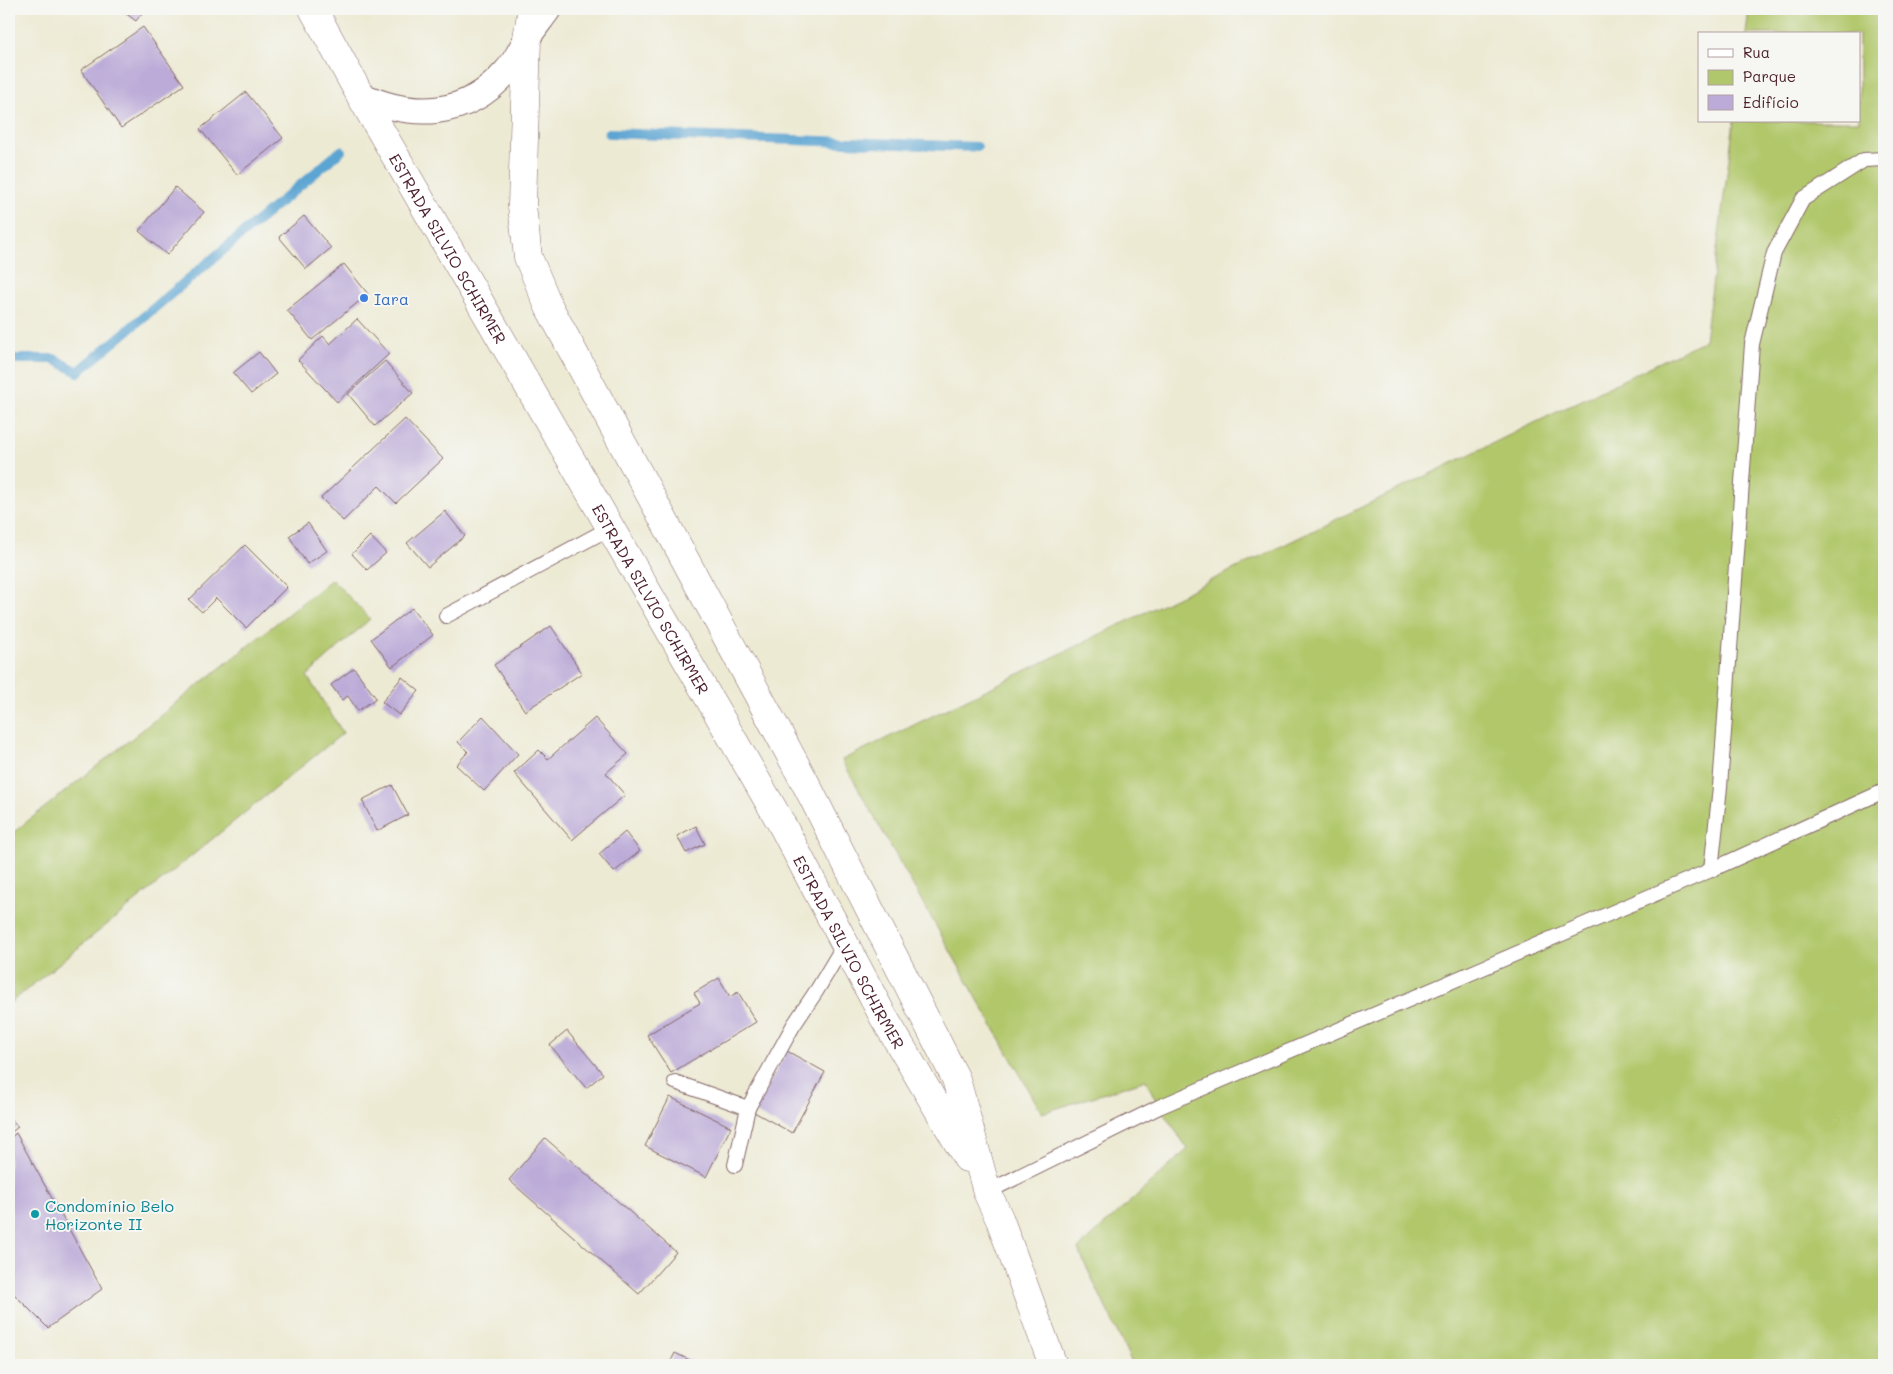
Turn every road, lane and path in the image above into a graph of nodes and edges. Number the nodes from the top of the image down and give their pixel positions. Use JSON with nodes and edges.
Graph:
{"nodes":[{"id":1,"x":313,"y":9,"type":"edge"},
{"id":2,"x":532,"y":9,"type":"edge"},
{"id":3,"x":548,"y":9,"type":"edge"},
{"id":4,"x":527,"y":38,"type":"junction"},
{"id":5,"x":360,"y":95,"type":"junction"},
{"id":6,"x":1884,"y":159,"type":"edge"},
{"id":7,"x":610,"y":528,"type":"junction"},
{"id":8,"x":446,"y":616,"type":"dead end"},
{"id":9,"x":1884,"y":791,"type":"edge"},
{"id":10,"x":1711,"y":870,"type":"junction"},
{"id":11,"x":845,"y":943,"type":"junction"},
{"id":12,"x":675,"y":1082,"type":"dead end"},
{"id":13,"x":748,"y":1108,"type":"junction"},
{"id":14,"x":735,"y":1165,"type":"dead end"},
{"id":15,"x":987,"y":1192,"type":"junction"},
{"id":16,"x":1053,"y":1365,"type":"edge"}],
"edges":[{"from":1,"to":5,"type":"street","name":"ESTRADA SILVIO SCHIRMER"},
{"from":2,"to":4,"type":"street","name":"ESTRADA SILVIO SCHIRMER"},
{"from":3,"to":4,"type":"street"},
{"from":4,"to":5,"type":"street"},
{"from":4,"to":15,"type":"street","name":"ESTRADA SILVIO SCHIRMER"},
{"from":5,"to":7,"type":"street","name":"ESTRADA SILVIO SCHIRMER"},
{"from":6,"to":10,"type":"lane"},
{"from":7,"to":8,"type":"lane"},
{"from":7,"to":11,"type":"street","name":"ESTRADA SILVIO SCHIRMER"},
{"from":9,"to":10,"type":"lane"},
{"from":10,"to":15,"type":"lane"},
{"from":11,"to":13,"type":"lane"},
{"from":11,"to":15,"type":"street","name":"ESTRADA SILVIO SCHIRMER"},
{"from":12,"to":13,"type":"lane"},
{"from":13,"to":14,"type":"lane"},
{"from":15,"to":16,"type":"street","name":"ESTRADA SILVIO SCHIRMER"}]}
